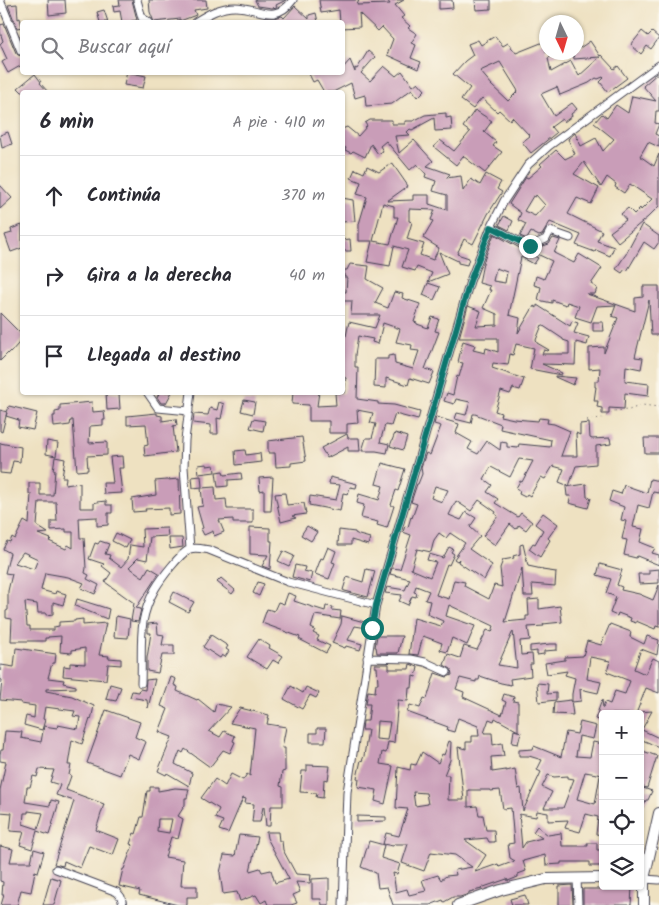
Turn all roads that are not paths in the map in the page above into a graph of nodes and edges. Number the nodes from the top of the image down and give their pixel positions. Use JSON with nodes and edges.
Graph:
{"nodes":[{"id":1,"x":0,"y":0,"type":"edge"},
{"id":2,"x":137,"y":0,"type":"edge"},
{"id":3,"x":293,"y":0,"type":"edge"},
{"id":4,"x":236,"y":3,"type":"edge"},
{"id":5,"x":146,"y":20,"type":"edge"},
{"id":6,"x":198,"y":20,"type":"edge"},
{"id":7,"x":20,"y":50,"type":"edge"},
{"id":8,"x":659,"y":66,"type":"edge"},
{"id":9,"x":491,"y":227,"type":"junction"},
{"id":10,"x":570,"y":238,"type":"dead end"},
{"id":11,"x":149,"y":395,"type":"edge"},
{"id":12,"x":191,"y":395,"type":"edge"},
{"id":13,"x":189,"y":411,"type":"junction"},
{"id":14,"x":190,"y":549,"type":"junction"},
{"id":15,"x":376,"y":605,"type":"junction"},
{"id":16,"x":367,"y":658,"type":"junction"},
{"id":17,"x":447,"y":672,"type":"dead end"},
{"id":18,"x":142,"y":683,"type":"dead end"},
{"id":19,"x":659,"y":813,"type":"edge"},
{"id":20,"x":56,"y":869,"type":"dead end"},
{"id":21,"x":644,"y":871,"type":"edge"},
{"id":22,"x":577,"y":878,"type":"junction"},
{"id":23,"x":599,"y":878,"type":"edge"},
{"id":24,"x":644,"y":879,"type":"edge"},
{"id":25,"x":659,"y":880,"type":"edge"},
{"id":26,"x":643,"y":890,"type":"edge"},
{"id":27,"x":123,"y":905,"type":"edge"},
{"id":28,"x":343,"y":905,"type":"edge"},
{"id":29,"x":458,"y":905,"type":"edge"},
{"id":30,"x":578,"y":905,"type":"edge"},
{"id":31,"x":644,"y":905,"type":"edge"}],
"edges":[{"from":1,"to":7,"type":"street"},
{"from":2,"to":5,"type":"street"},
{"from":3,"to":4,"type":"street"},
{"from":4,"to":6,"type":"street"},
{"from":8,"to":9,"type":"street"},
{"from":9,"to":10,"type":"street"},
{"from":9,"to":15,"type":"street"},
{"from":11,"to":13,"type":"street"},
{"from":12,"to":13,"type":"street"},
{"from":13,"to":14,"type":"street"},
{"from":14,"to":15,"type":"street"},
{"from":14,"to":18,"type":"street"},
{"from":15,"to":16,"type":"street"},
{"from":16,"to":17,"type":"street"},
{"from":16,"to":28,"type":"street"},
{"from":19,"to":21,"type":"main road"},
{"from":20,"to":27,"type":"street"},
{"from":22,"to":23,"type":"main road"},
{"from":22,"to":29,"type":"main road"},
{"from":22,"to":30,"type":"street"},
{"from":24,"to":25,"type":"street"},
{"from":26,"to":31,"type":"main road"}]}
